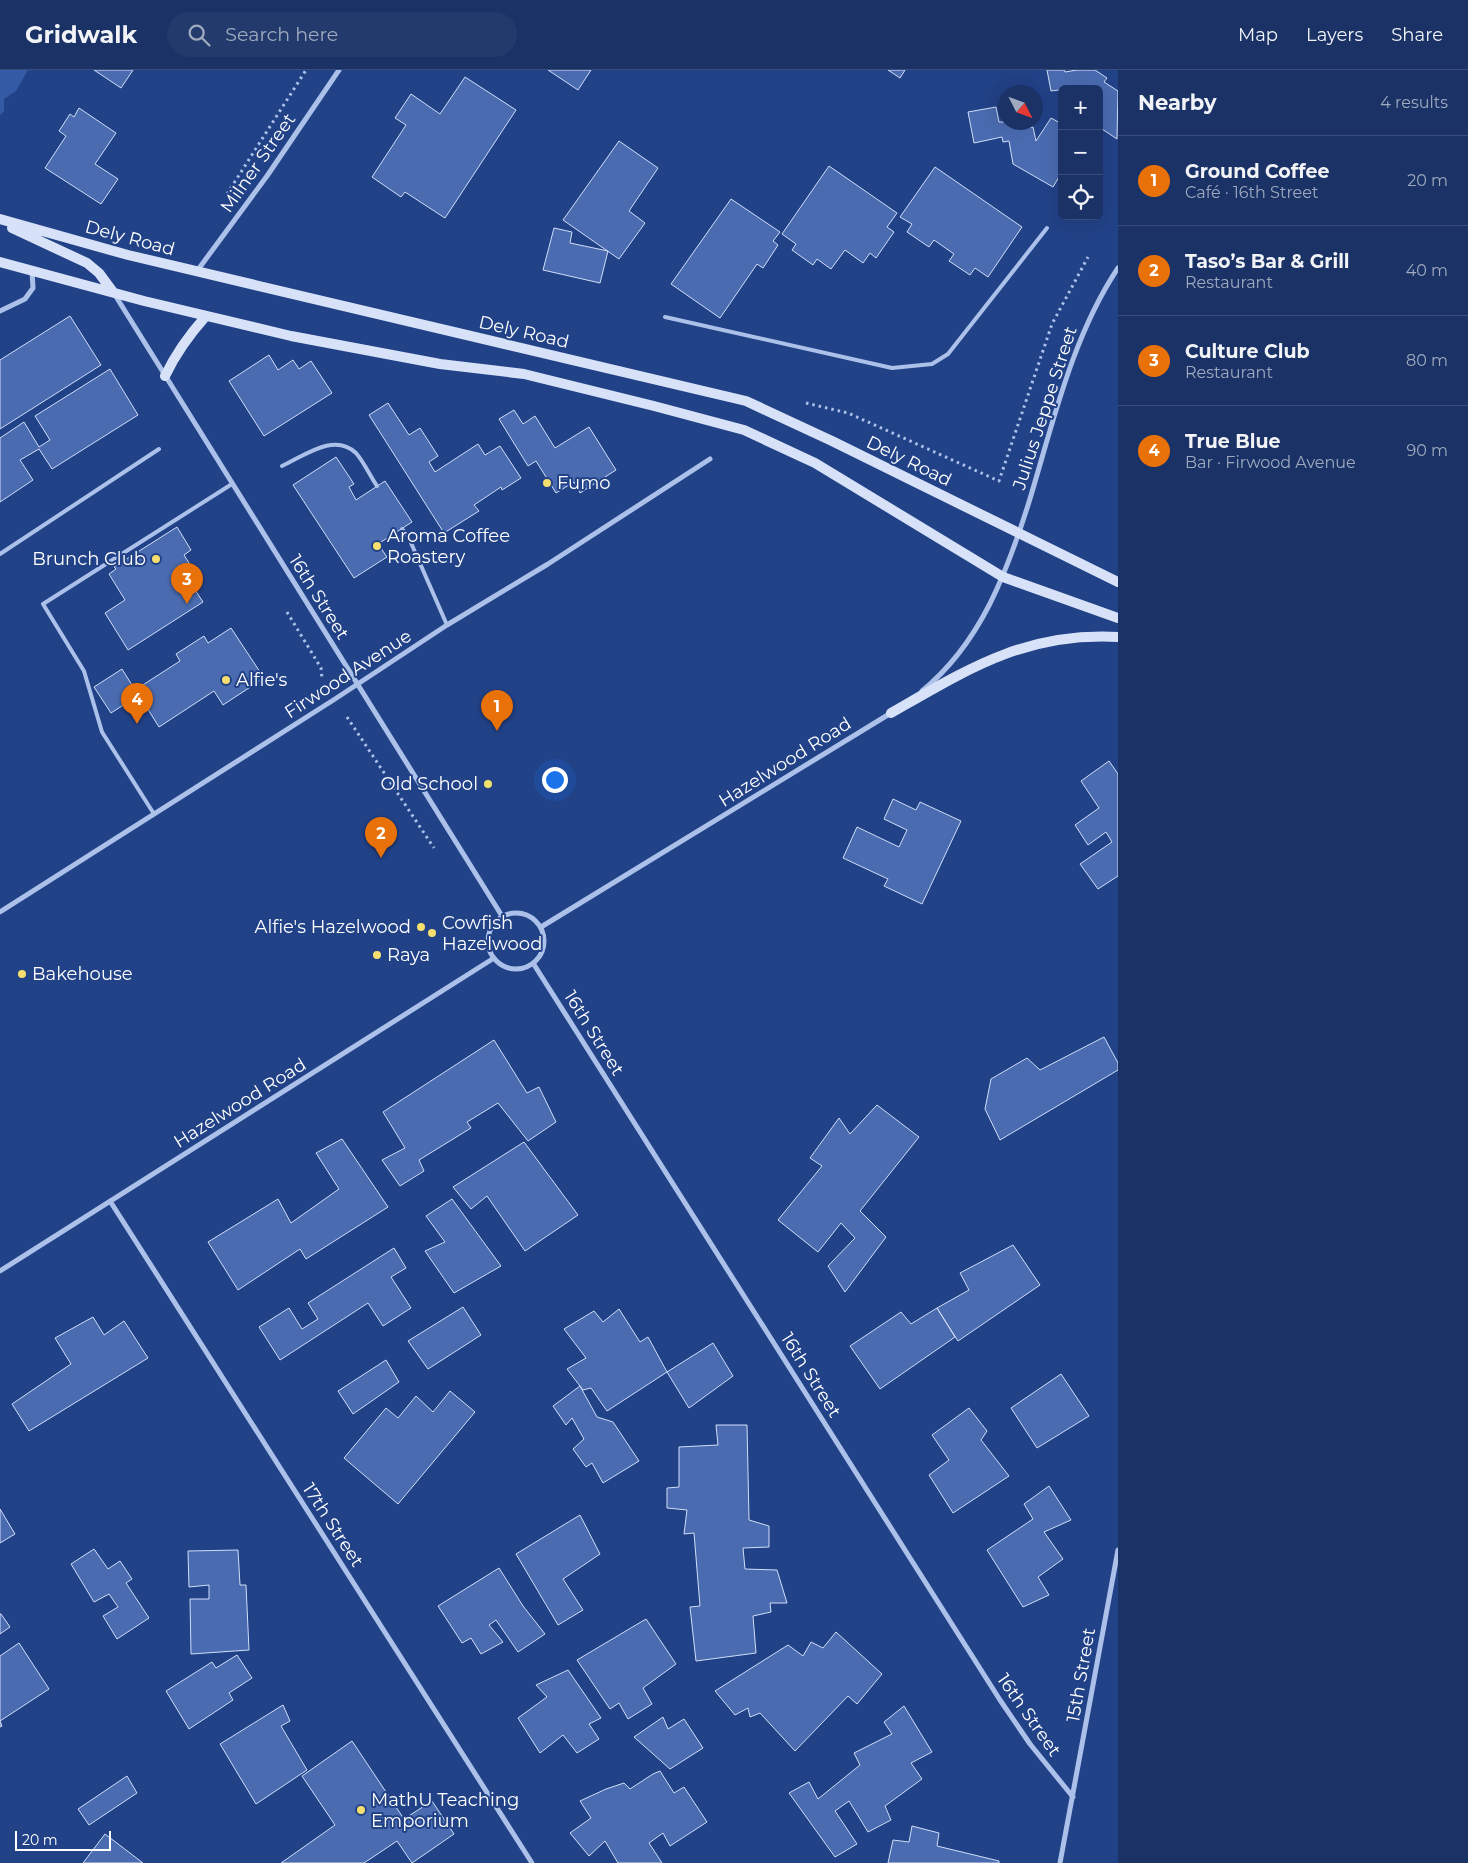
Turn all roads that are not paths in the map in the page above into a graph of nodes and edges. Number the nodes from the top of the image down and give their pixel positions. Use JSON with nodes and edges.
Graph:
{"nodes":[{"id":1,"x":339,"y":70,"type":"edge"},
{"id":2,"x":0,"y":219,"type":"edge"},
{"id":3,"x":0,"y":223,"type":"edge"},
{"id":4,"x":1047,"y":228,"type":"dead end"},
{"id":5,"x":0,"y":262,"type":"edge"},
{"id":6,"x":1118,"y":268,"type":"edge"},
{"id":7,"x":32,"y":270,"type":"junction"},
{"id":8,"x":196,"y":271,"type":"junction"},
{"id":9,"x":113,"y":292,"type":"junction"},
{"id":10,"x":0,"y":311,"type":"edge"},
{"id":11,"x":206,"y":316,"type":"junction"},
{"id":12,"x":665,"y":318,"type":"dead end"},
{"id":13,"x":165,"y":376,"type":"junction"},
{"id":14,"x":159,"y":449,"type":"dead end"},
{"id":15,"x":710,"y":459,"type":"dead end"},
{"id":16,"x":282,"y":466,"type":"dead end"},
{"id":17,"x":232,"y":484,"type":"junction"},
{"id":18,"x":377,"y":486,"type":"dead end"},
{"id":19,"x":402,"y":529,"type":"dead end"},
{"id":20,"x":1019,"y":533,"type":"junction"},
{"id":21,"x":0,"y":554,"type":"edge"},
{"id":22,"x":1003,"y":577,"type":"junction"},
{"id":23,"x":1118,"y":582,"type":"edge"},
{"id":24,"x":1118,"y":618,"type":"edge"},
{"id":25,"x":447,"y":625,"type":"junction"},
{"id":26,"x":1118,"y":636,"type":"edge"},
{"id":27,"x":358,"y":684,"type":"junction"},
{"id":28,"x":891,"y":713,"type":"junction"},
{"id":29,"x":154,"y":814,"type":"junction"},
{"id":30,"x":0,"y":912,"type":"edge"},
{"id":31,"x":502,"y":916,"type":"junction"},
{"id":32,"x":541,"y":928,"type":"junction"},
{"id":33,"x":494,"y":958,"type":"junction"},
{"id":34,"x":533,"y":963,"type":"junction"},
{"id":35,"x":110,"y":1201,"type":"junction"},
{"id":36,"x":0,"y":1271,"type":"edge"},
{"id":37,"x":1118,"y":1550,"type":"edge"},
{"id":38,"x":1073,"y":1797,"type":"junction"},
{"id":39,"x":532,"y":1863,"type":"edge"},
{"id":40,"x":1060,"y":1863,"type":"edge"}],
"edges":[{"from":1,"to":8,"type":"street","name":"Milner Street"},
{"from":2,"to":8,"type":"main road","name":"Dely Road"},
{"from":3,"to":9,"type":"main road"},
{"from":4,"to":12,"type":"lane"},
{"from":5,"to":7,"type":"main road"},
{"from":6,"to":20,"type":"street","name":"Julius Jeppe Street"},
{"from":7,"to":9,"type":"main road"},
{"from":7,"to":10,"type":"street"},
{"from":8,"to":20,"type":"main road","name":"Dely Road"},
{"from":9,"to":11,"type":"main road"},
{"from":9,"to":13,"type":"street","name":"16th Street"},
{"from":11,"to":13,"type":"main road"},
{"from":11,"to":22,"type":"main road"},
{"from":13,"to":17,"type":"street","name":"16th Street"},
{"from":14,"to":21,"type":"lane"},
{"from":15,"to":25,"type":"street","name":"Firwood Avenue"},
{"from":16,"to":18,"type":"lane"},
{"from":17,"to":27,"type":"street","name":"16th Street"},
{"from":17,"to":29,"type":"lane"},
{"from":19,"to":25,"type":"lane"},
{"from":20,"to":22,"type":"street","name":"Julius Jeppe Street"},
{"from":20,"to":23,"type":"main road","name":"Dely Road"},
{"from":22,"to":24,"type":"main road"},
{"from":22,"to":28,"type":"street","name":"Hazelwood Road"},
{"from":25,"to":27,"type":"street","name":"Firwood Avenue"},
{"from":26,"to":28,"type":"main road"},
{"from":27,"to":29,"type":"street","name":"Firwood Avenue"},
{"from":27,"to":31,"type":"street","name":"16th Street"},
{"from":28,"to":32,"type":"street","name":"Hazelwood Road"},
{"from":29,"to":30,"type":"street","name":"Firwood Avenue"},
{"from":31,"to":32,"type":"street"},
{"from":31,"to":33,"type":"street"},
{"from":32,"to":34,"type":"street"},
{"from":33,"to":34,"type":"street"},
{"from":33,"to":35,"type":"street","name":"Hazelwood Road"},
{"from":34,"to":38,"type":"street","name":"16th Street"},
{"from":35,"to":36,"type":"street","name":"Hazelwood Road"},
{"from":35,"to":39,"type":"street","name":"17th Street"},
{"from":37,"to":38,"type":"street","name":"15th Street"},
{"from":38,"to":40,"type":"street","name":"15th Street"}]}
